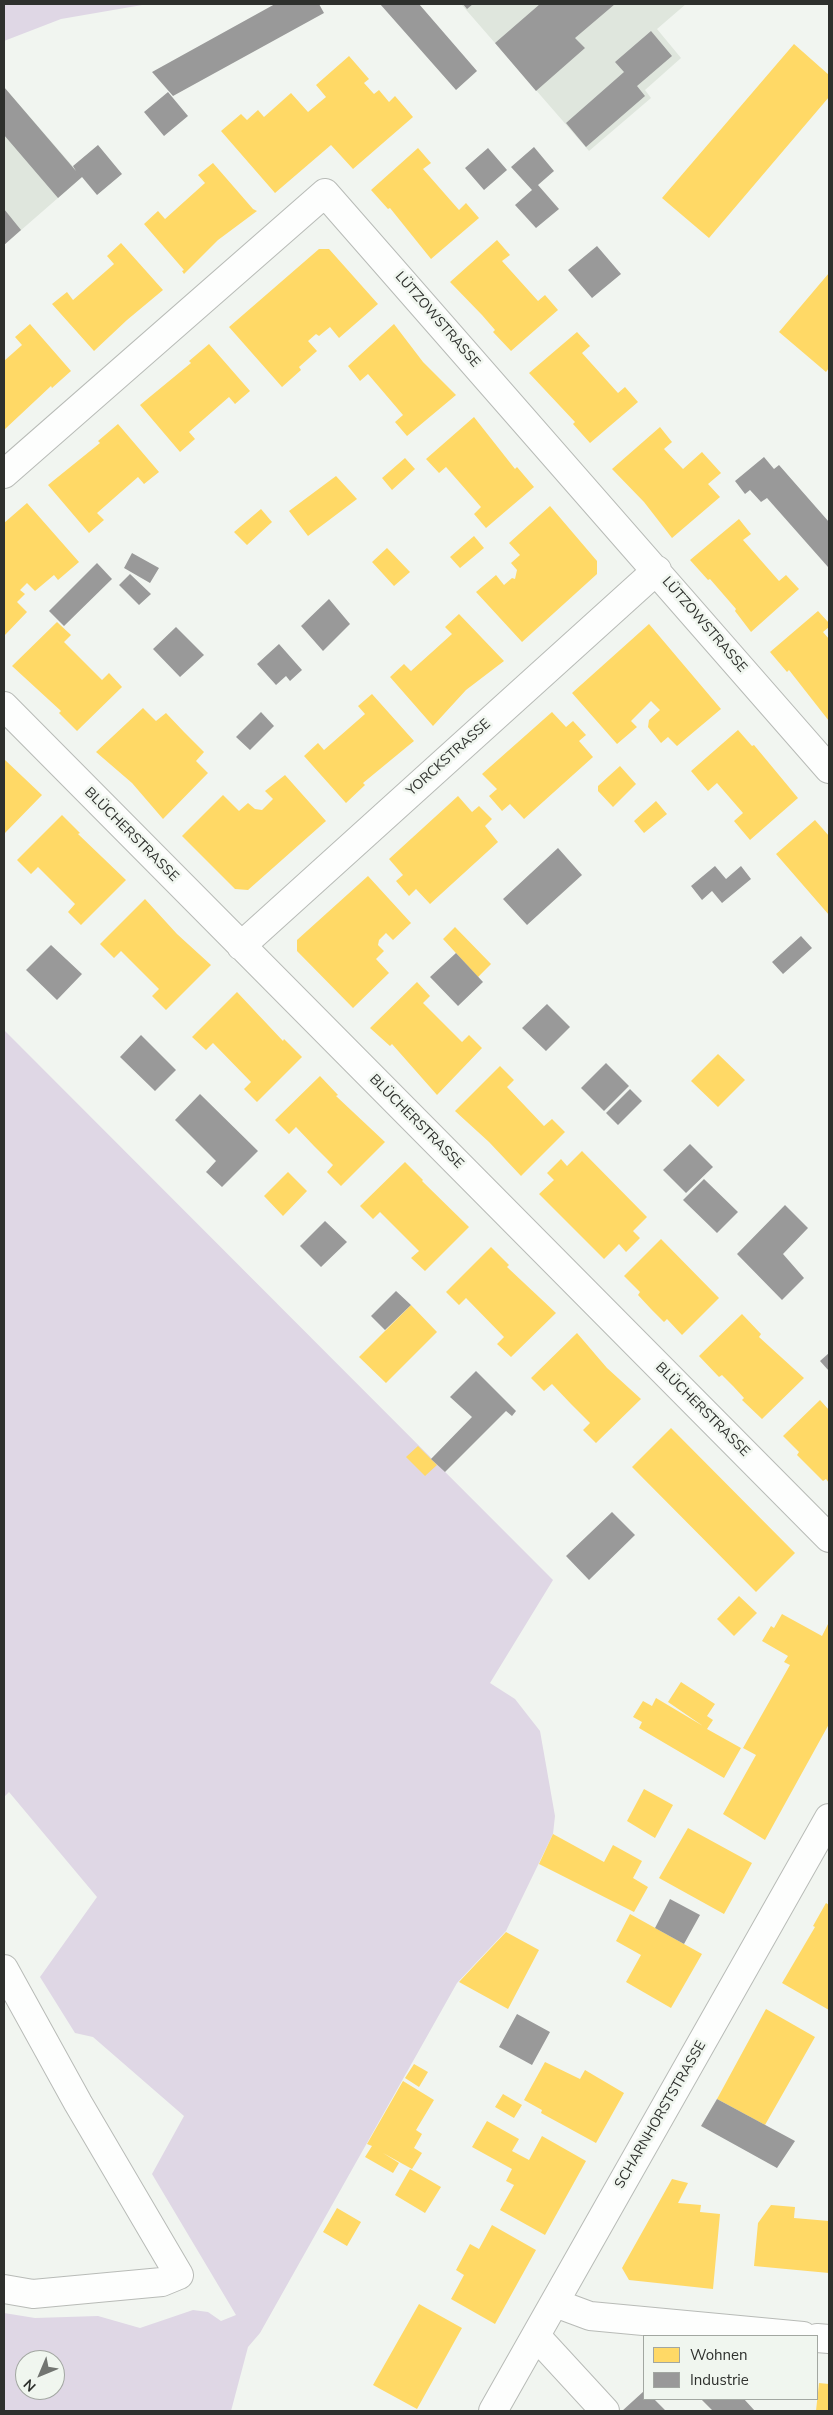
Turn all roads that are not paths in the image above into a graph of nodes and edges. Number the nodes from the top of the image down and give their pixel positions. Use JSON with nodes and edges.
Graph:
{"nodes":[{"id":1,"x":4,"y":474,"type":"edge"},
{"id":2,"x":656,"y":570,"type":"junction"},
{"id":3,"x":4,"y":706,"type":"edge"},
{"id":4,"x":829,"y":769,"type":"edge"},
{"id":5,"x":241,"y":946,"type":"junction"},
{"id":6,"x":829,"y":1538,"type":"edge"},
{"id":7,"x":829,"y":1818,"type":"edge"},
{"id":8,"x":4,"y":1969,"type":"edge"},
{"id":9,"x":4,"y":2289,"type":"edge"},
{"id":10,"x":555,"y":2303,"type":"junction"},
{"id":11,"x":792,"y":2335,"type":"edge"},
{"id":12,"x":536,"y":2336,"type":"junction"},
{"id":13,"x":493,"y":2411,"type":"edge"},
{"id":14,"x":605,"y":2411,"type":"edge"}],
"edges":[{"from":1,"to":2,"type":"street","name":"LÜTZOWSTRASSE"},
{"from":2,"to":4,"type":"street","name":"LÜTZOWSTRASSE"},
{"from":2,"to":5,"type":"street","name":"YORCKSTRASSE"},
{"from":3,"to":5,"type":"street","name":"BLÜCHERSTRASSE"},
{"from":5,"to":6,"type":"street","name":"BLÜCHERSTRASSE"},
{"from":7,"to":10,"type":"street","name":"SCHARNHORSTSTRASSE"},
{"from":8,"to":9,"type":"street"},
{"from":10,"to":11,"type":"street"},
{"from":10,"to":12,"type":"street","name":"SCHARNHORSTSTRASSE"},
{"from":12,"to":13,"type":"street","name":"SCHARNHORSTSTRASSE"},
{"from":12,"to":14,"type":"street"}]}
